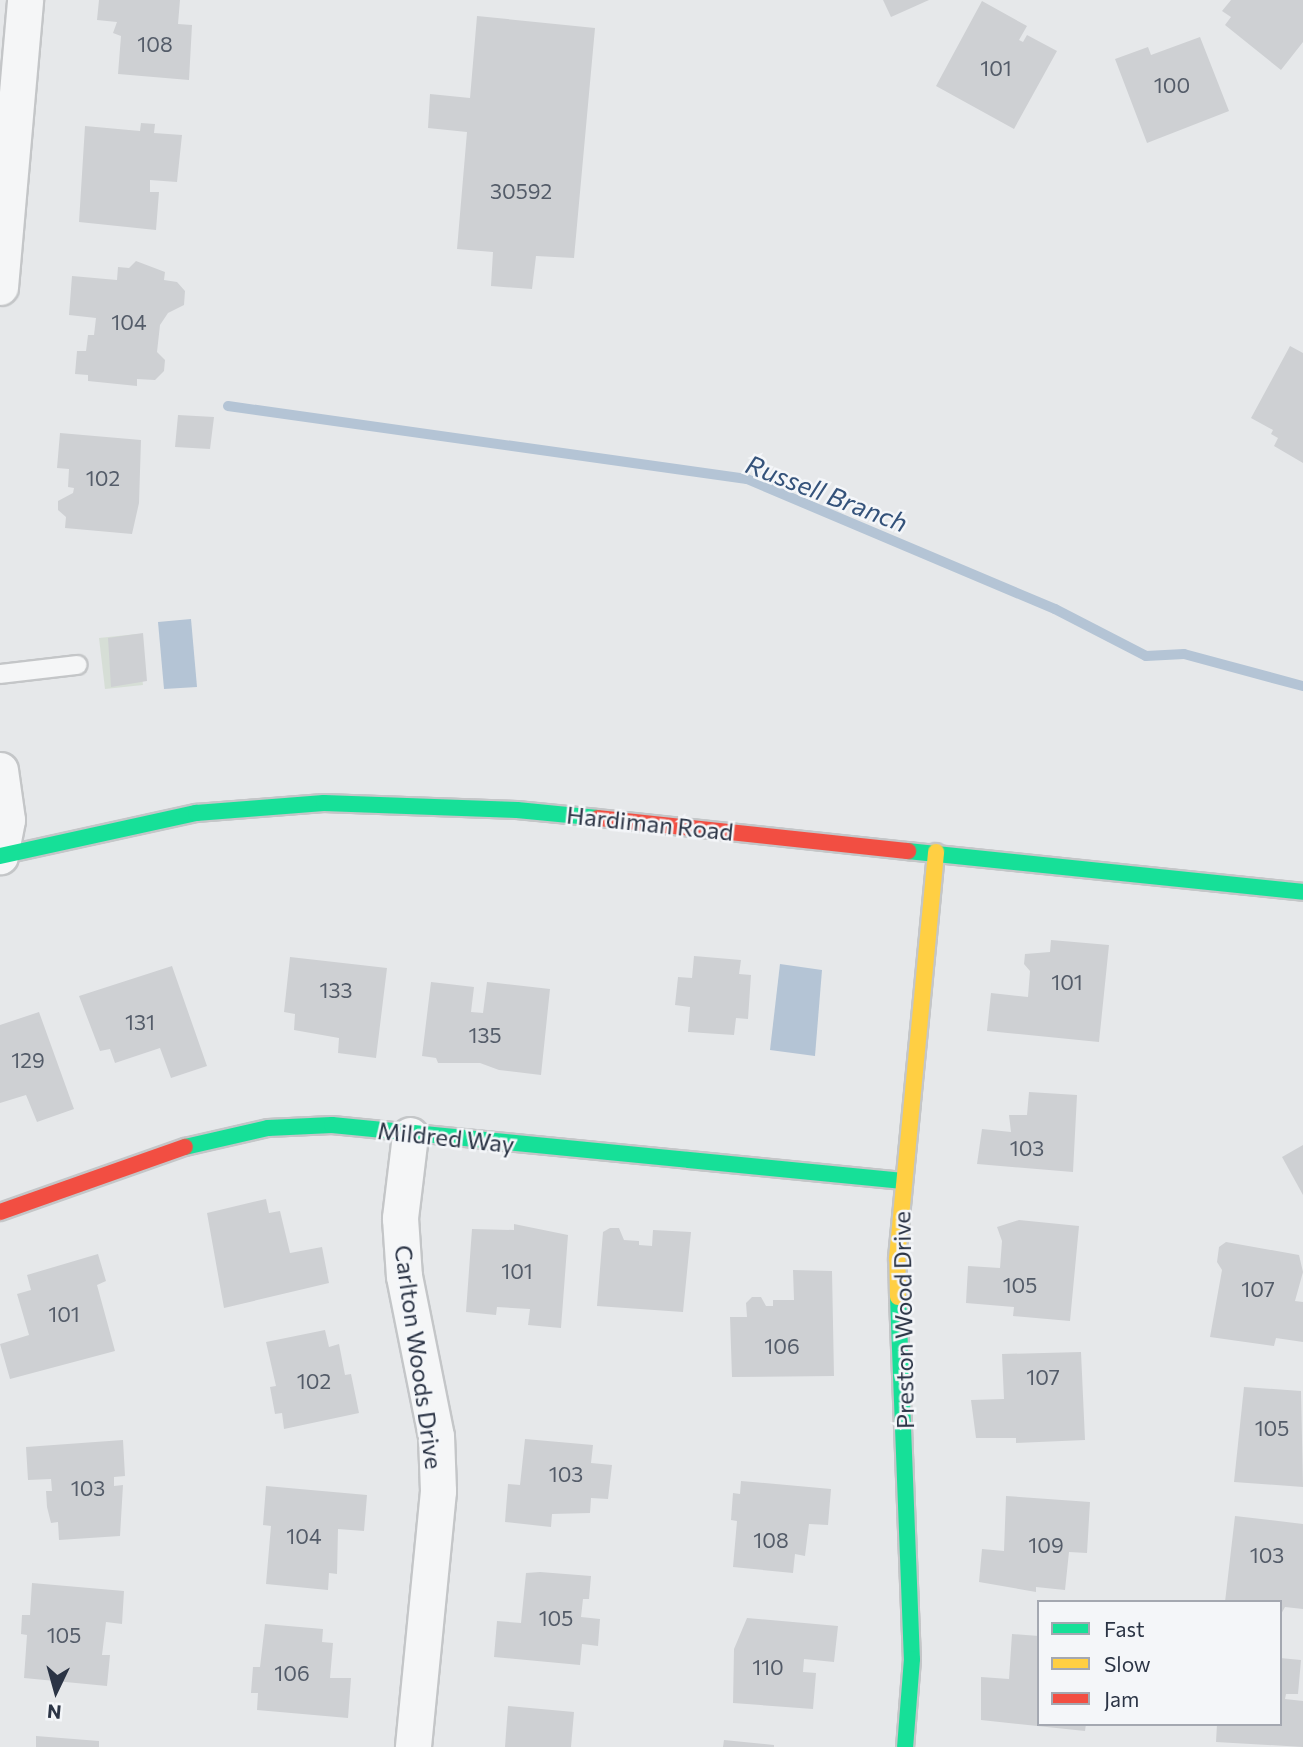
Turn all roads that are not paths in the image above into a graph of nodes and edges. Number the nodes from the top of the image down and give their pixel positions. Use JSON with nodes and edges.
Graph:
{"nodes":[{"id":1,"x":26,"y":0,"type":"edge"},
{"id":2,"x":0,"y":287,"type":"edge"},
{"id":3,"x":77,"y":664,"type":"dead end"},
{"id":4,"x":0,"y":674,"type":"edge"},
{"id":5,"x":0,"y":770,"type":"edge"},
{"id":6,"x":936,"y":852,"type":"junction"},
{"id":7,"x":0,"y":856,"type":"edge"},
{"id":8,"x":1303,"y":892,"type":"edge"},
{"id":9,"x":410,"y":1135,"type":"junction"},
{"id":10,"x":903,"y":1181,"type":"junction"},
{"id":11,"x":0,"y":1212,"type":"edge"},
{"id":12,"x":413,"y":1747,"type":"edge"},
{"id":13,"x":905,"y":1747,"type":"edge"}],
"edges":[{"from":1,"to":2,"type":"street"},
{"from":3,"to":4,"type":"lane"},
{"from":5,"to":7,"type":"street"},
{"from":6,"to":7,"type":"street","name":"Hardiman Road"},
{"from":6,"to":8,"type":"street","name":"Hardiman Road"},
{"from":6,"to":10,"type":"street","name":"Preston Wood Drive"},
{"from":9,"to":10,"type":"street","name":"Mildred Way"},
{"from":9,"to":11,"type":"street","name":"Mildred Way"},
{"from":9,"to":12,"type":"street","name":"Carlton Woods Drive"},
{"from":10,"to":13,"type":"street","name":"Preston Wood Drive"}]}
